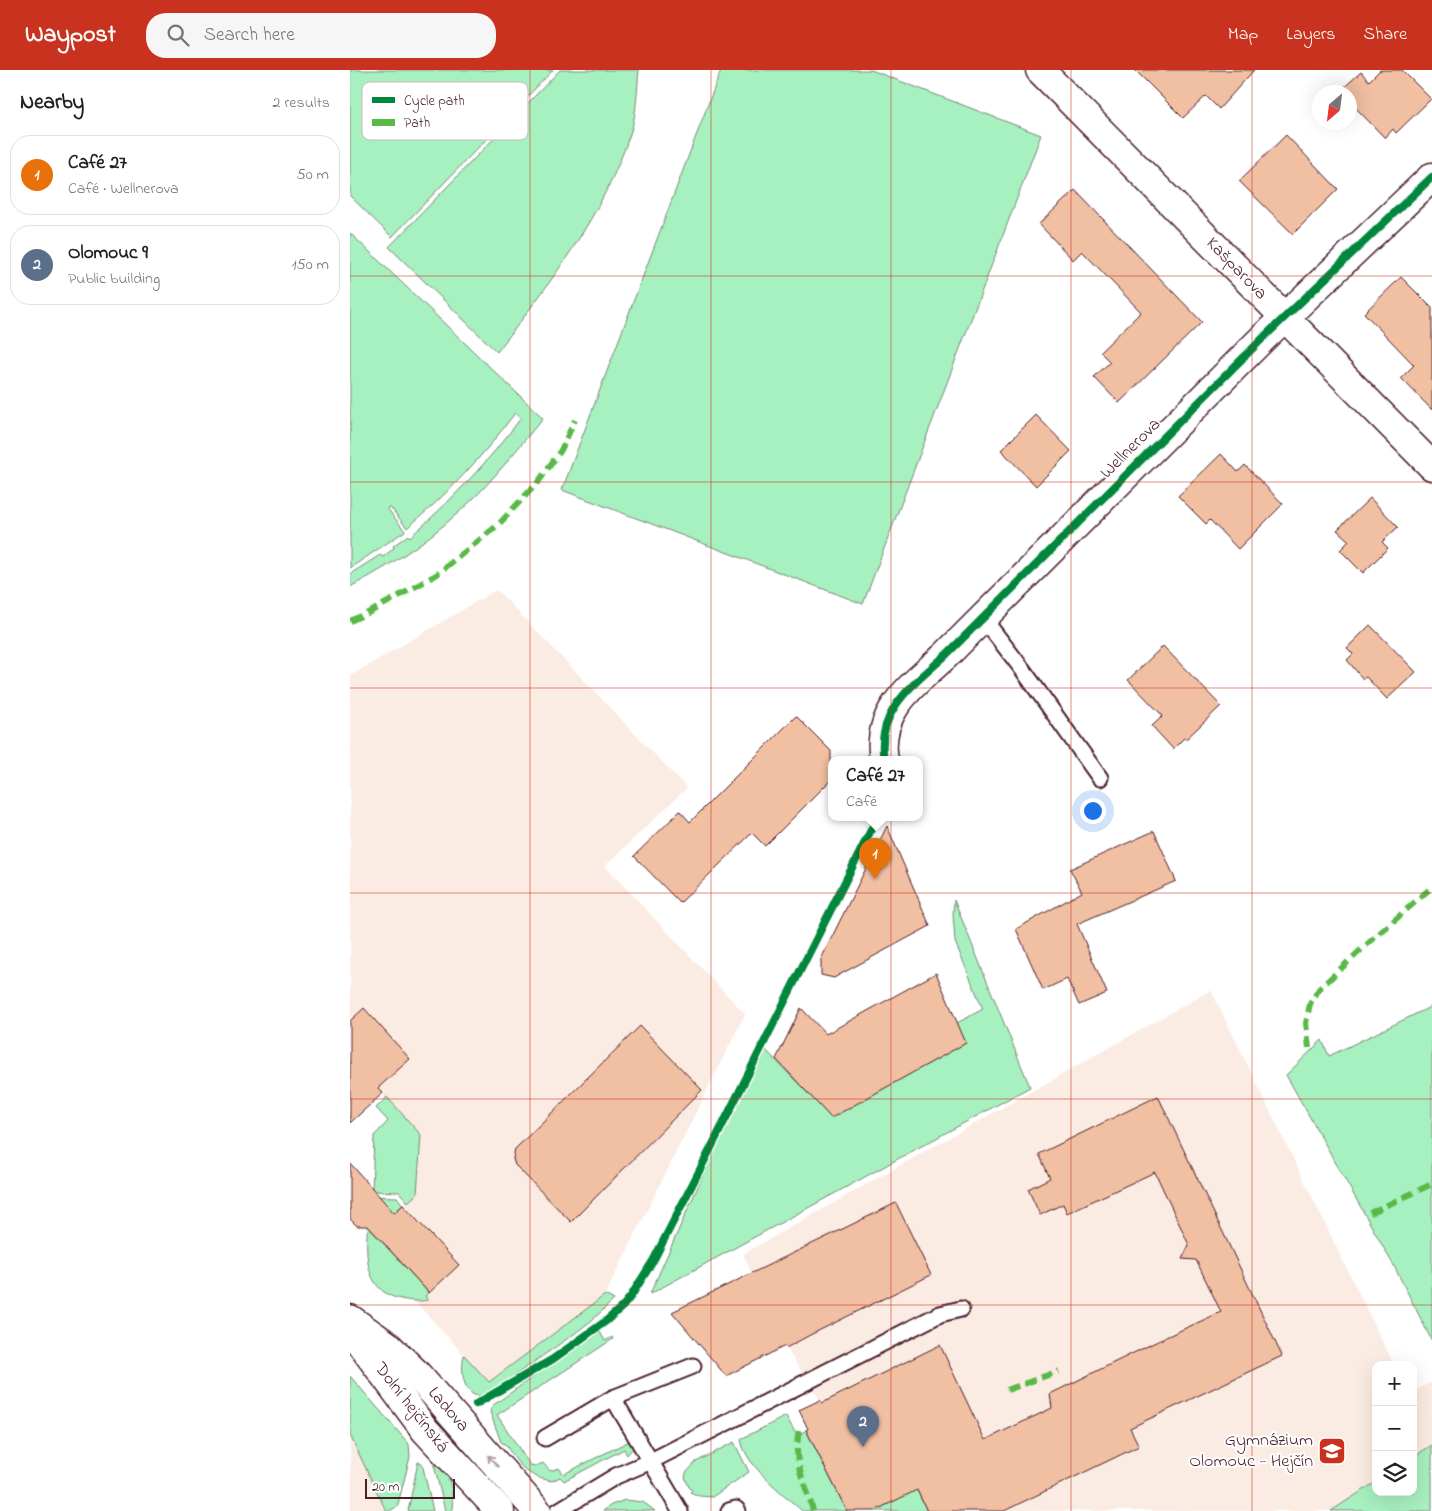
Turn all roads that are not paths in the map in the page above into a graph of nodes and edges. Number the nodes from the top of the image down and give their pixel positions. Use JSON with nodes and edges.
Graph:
{"nodes":[{"id":1,"x":1040,"y":70,"type":"edge"},
{"id":2,"x":1432,"y":177,"type":"edge"},
{"id":3,"x":1284,"y":318,"type":"junction"},
{"id":4,"x":1432,"y":466,"type":"edge"},
{"id":5,"x":983,"y":618,"type":"junction"},
{"id":6,"x":884,"y":756,"type":"edge"},
{"id":7,"x":1100,"y":778,"type":"dead end"},
{"id":8,"x":961,"y":1308,"type":"dead end"},
{"id":9,"x":350,"y":1319,"type":"edge"},
{"id":10,"x":350,"y":1328,"type":"edge"},
{"id":11,"x":693,"y":1366,"type":"dead end"},
{"id":12,"x":613,"y":1398,"type":"junction"},
{"id":13,"x":546,"y":1438,"type":"dead end"},
{"id":14,"x":651,"y":1461,"type":"junction"},
{"id":15,"x":518,"y":1489,"type":"junction"},
{"id":16,"x":496,"y":1510,"type":"edge"},
{"id":17,"x":537,"y":1511,"type":"edge"},
{"id":18,"x":558,"y":1511,"type":"edge"},
{"id":19,"x":680,"y":1511,"type":"edge"},
{"id":20,"x":729,"y":1511,"type":"edge"},
{"id":21,"x":738,"y":1511,"type":"edge"}],
"edges":[{"from":1,"to":3,"type":"street","name":"Kašparova"},
{"from":2,"to":3,"type":"street","name":"Wellnerova"},
{"from":3,"to":4,"type":"street","name":"Kašparova"},
{"from":3,"to":5,"type":"street","name":"Wellnerova"},
{"from":5,"to":6,"type":"street","name":"Wellnerova"},
{"from":5,"to":7,"type":"lane"},
{"from":8,"to":14,"type":"lane"},
{"from":15,"to":9,"type":"street","name":"Ladova","one_way":true},
{"from":10,"to":16,"type":"street","name":"Dolní hejčínská"},
{"from":11,"to":12,"type":"lane"},
{"from":12,"to":13,"type":"lane"},
{"from":12,"to":14,"type":"lane"},
{"from":14,"to":18,"type":"lane"},
{"from":14,"to":19,"type":"lane"},
{"from":15,"to":16,"type":"street"},
{"from":15,"to":17,"type":"street","name":"Ladova"},
{"from":20,"to":21,"type":"lane"}]}
